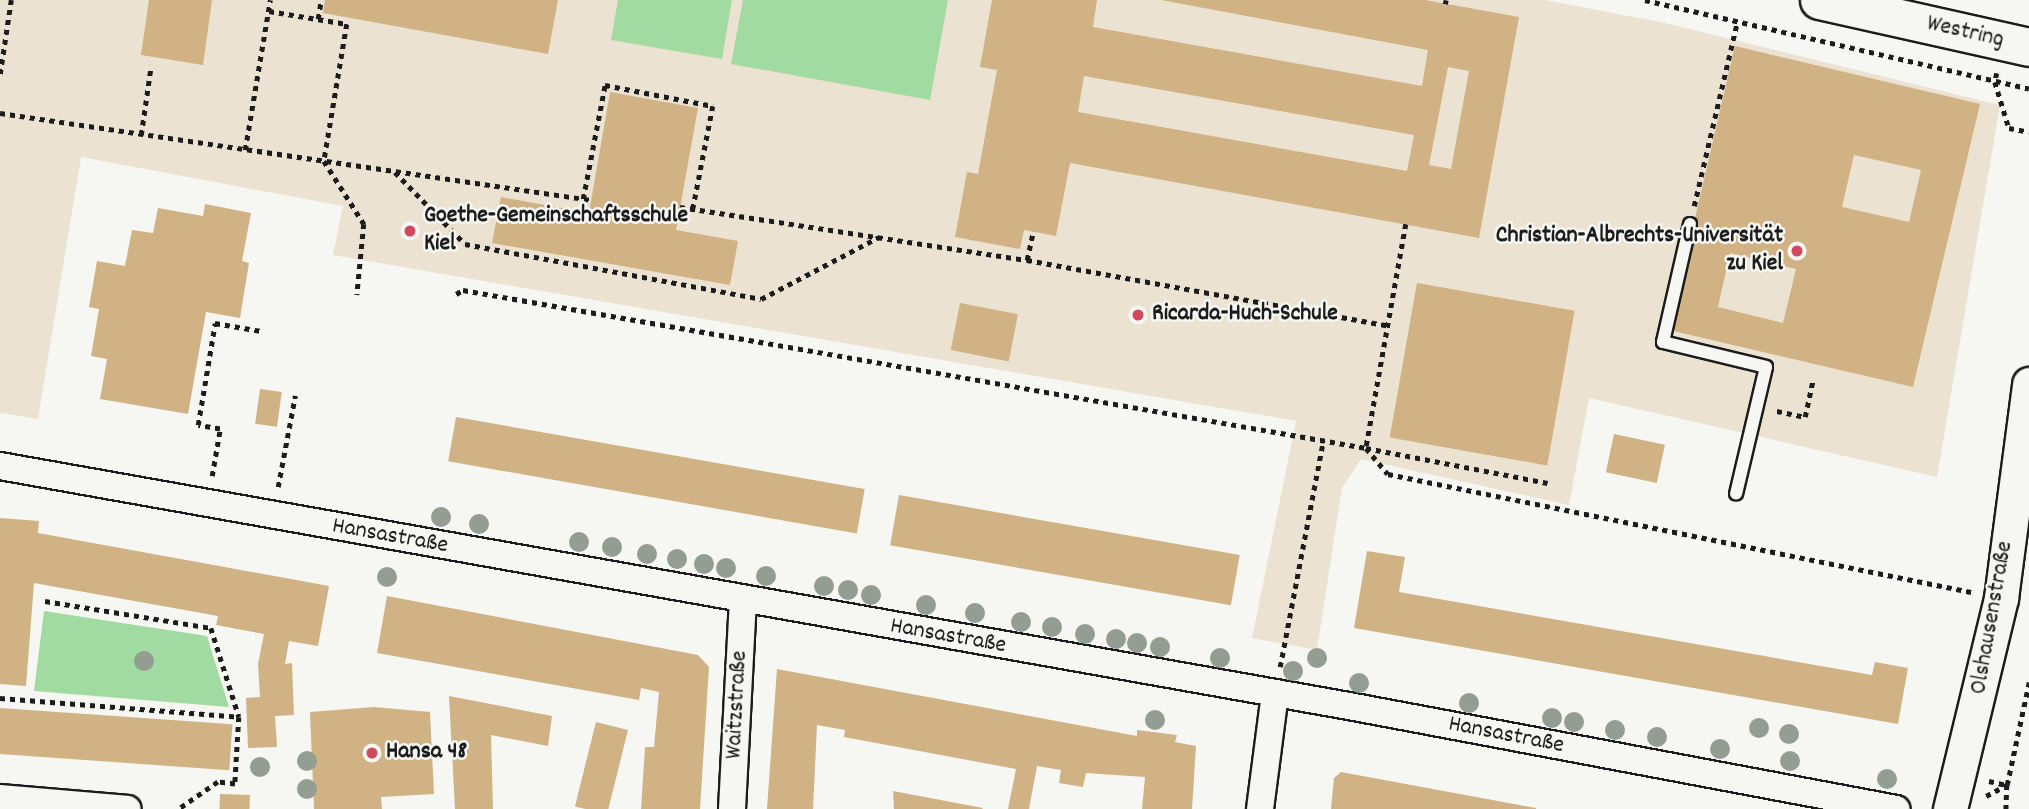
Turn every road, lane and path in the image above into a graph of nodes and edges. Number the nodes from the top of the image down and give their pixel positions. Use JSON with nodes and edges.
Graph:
{"nodes":[{"id":1,"x":11,"y":0,"type":"edge"},
{"id":2,"x":270,"y":0,"type":"edge"},
{"id":3,"x":321,"y":0,"type":"edge"},
{"id":4,"x":1645,"y":0,"type":"edge"},
{"id":5,"x":1819,"y":0,"type":"edge"},
{"id":6,"x":269,"y":11,"type":"junction"},
{"id":7,"x":318,"y":19,"type":"junction"},
{"id":8,"x":1737,"y":22,"type":"junction"},
{"id":9,"x":2029,"y":47,"type":"edge"},
{"id":10,"x":150,"y":66,"type":"dead end"},
{"id":11,"x":0,"y":74,"type":"edge"},
{"id":12,"x":1994,"y":82,"type":"junction"},
{"id":13,"x":2029,"y":89,"type":"edge"},
{"id":14,"x":0,"y":113,"type":"edge"},
{"id":15,"x":2029,"y":132,"type":"edge"},
{"id":16,"x":141,"y":135,"type":"junction"},
{"id":17,"x":245,"y":150,"type":"junction"},
{"id":18,"x":324,"y":161,"type":"junction"},
{"id":19,"x":394,"y":171,"type":"junction"},
{"id":20,"x":583,"y":199,"type":"junction"},
{"id":21,"x":591,"y":200,"type":"dead end"},
{"id":22,"x":680,"y":207,"type":"dead end"},
{"id":23,"x":693,"y":209,"type":"junction"},
{"id":24,"x":1406,"y":224,"type":"dead end"},
{"id":25,"x":1690,"y":224,"type":"joint"},
{"id":26,"x":1033,"y":232,"type":"dead end"},
{"id":27,"x":879,"y":237,"type":"junction"},
{"id":28,"x":1027,"y":260,"type":"junction"},
{"id":29,"x":456,"y":294,"type":"dead end"},
{"id":30,"x":356,"y":295,"type":"dead end"},
{"id":31,"x":1389,"y":326,"type":"junction"},
{"id":32,"x":261,"y":331,"type":"dead end"},
{"id":33,"x":1813,"y":380,"type":"dead end"},
{"id":34,"x":2029,"y":384,"type":"edge"},
{"id":35,"x":295,"y":396,"type":"dead end"},
{"id":36,"x":1780,"y":411,"type":"dead end"},
{"id":37,"x":2025,"y":432,"type":"edge"},
{"id":38,"x":1322,"y":441,"type":"junction"},
{"id":39,"x":1366,"y":448,"type":"junction"},
{"id":40,"x":0,"y":466,"type":"edge"},
{"id":41,"x":1548,"y":483,"type":"dead end"},
{"id":42,"x":1736,"y":495,"type":"dead end"},
{"id":43,"x":207,"y":503,"type":"junction"},
{"id":44,"x":273,"y":515,"type":"junction"},
{"id":45,"x":2001,"y":598,"type":"junction"},
{"id":46,"x":45,"y":601,"type":"dead end"},
{"id":47,"x":743,"y":602,"type":"junction"},
{"id":48,"x":2029,"y":682,"type":"edge"},
{"id":49,"x":1275,"y":693,"type":"junction"},
{"id":50,"x":0,"y":698,"type":"edge"},
{"id":51,"x":239,"y":717,"type":"junction"},
{"id":52,"x":2007,"y":785,"type":"dead end"},
{"id":53,"x":0,"y":798,"type":"edge"},
{"id":54,"x":128,"y":809,"type":"edge"},
{"id":55,"x":179,"y":809,"type":"edge"},
{"id":56,"x":732,"y":809,"type":"edge"},
{"id":57,"x":1260,"y":809,"type":"edge"},
{"id":58,"x":1896,"y":809,"type":"edge"},
{"id":59,"x":1950,"y":809,"type":"edge"}],
"edges":[{"from":1,"to":11,"type":"path"},
{"from":2,"to":6,"type":"path"},
{"from":3,"to":7,"type":"path"},
{"from":4,"to":8,"type":"path"},
{"from":5,"to":9,"type":"main road","name":"Westring"},
{"from":6,"to":7,"type":"path"},
{"from":6,"to":17,"type":"path"},
{"from":7,"to":18,"type":"path"},
{"from":8,"to":12,"type":"path"},
{"from":8,"to":25,"type":"path"},
{"from":10,"to":16,"type":"path"},
{"from":12,"to":13,"type":"path"},
{"from":12,"to":15,"type":"path"},
{"from":14,"to":16,"type":"path"},
{"from":16,"to":17,"type":"path"},
{"from":17,"to":18,"type":"path"},
{"from":18,"to":19,"type":"path"},
{"from":18,"to":30,"type":"path"},
{"from":19,"to":20,"type":"path"},
{"from":19,"to":27,"type":"path"},
{"from":20,"to":21,"type":"path"},
{"from":20,"to":23,"type":"path"},
{"from":22,"to":23,"type":"path"},
{"from":23,"to":27,"type":"path"},
{"from":24,"to":31,"type":"path"},
{"from":25,"to":42,"type":"lane"},
{"from":26,"to":28,"type":"path"},
{"from":27,"to":28,"type":"path"},
{"from":28,"to":31,"type":"path"},
{"from":29,"to":38,"type":"path"},
{"from":31,"to":39,"type":"path"},
{"from":32,"to":43,"type":"path"},
{"from":33,"to":36,"type":"path"},
{"from":34,"to":37,"type":"street","name":"Olshausenstraße"},
{"from":35,"to":44,"type":"path"},
{"from":37,"to":45,"type":"street","name":"Olshausenstraße"},
{"from":38,"to":39,"type":"path"},
{"from":38,"to":49,"type":"path"},
{"from":39,"to":41,"type":"path"},
{"from":39,"to":45,"type":"path"},
{"from":40,"to":43,"type":"street","name":"Hansastraße"},
{"from":43,"to":44,"type":"street","name":"Hansastraße"},
{"from":44,"to":47,"type":"street","name":"Hansastraße"},
{"from":45,"to":59,"type":"street","name":"Olshausenstraße"},
{"from":46,"to":51,"type":"path"},
{"from":47,"to":49,"type":"street","name":"Hansastraße"},
{"from":47,"to":56,"type":"street","name":"Waitzstraße"},
{"from":48,"to":52,"type":"path"},
{"from":49,"to":57,"type":"street"},
{"from":49,"to":58,"type":"street","name":"Hansastraße"},
{"from":50,"to":51,"type":"path"},
{"from":51,"to":55,"type":"path"},
{"from":53,"to":54,"type":"street"}]}
